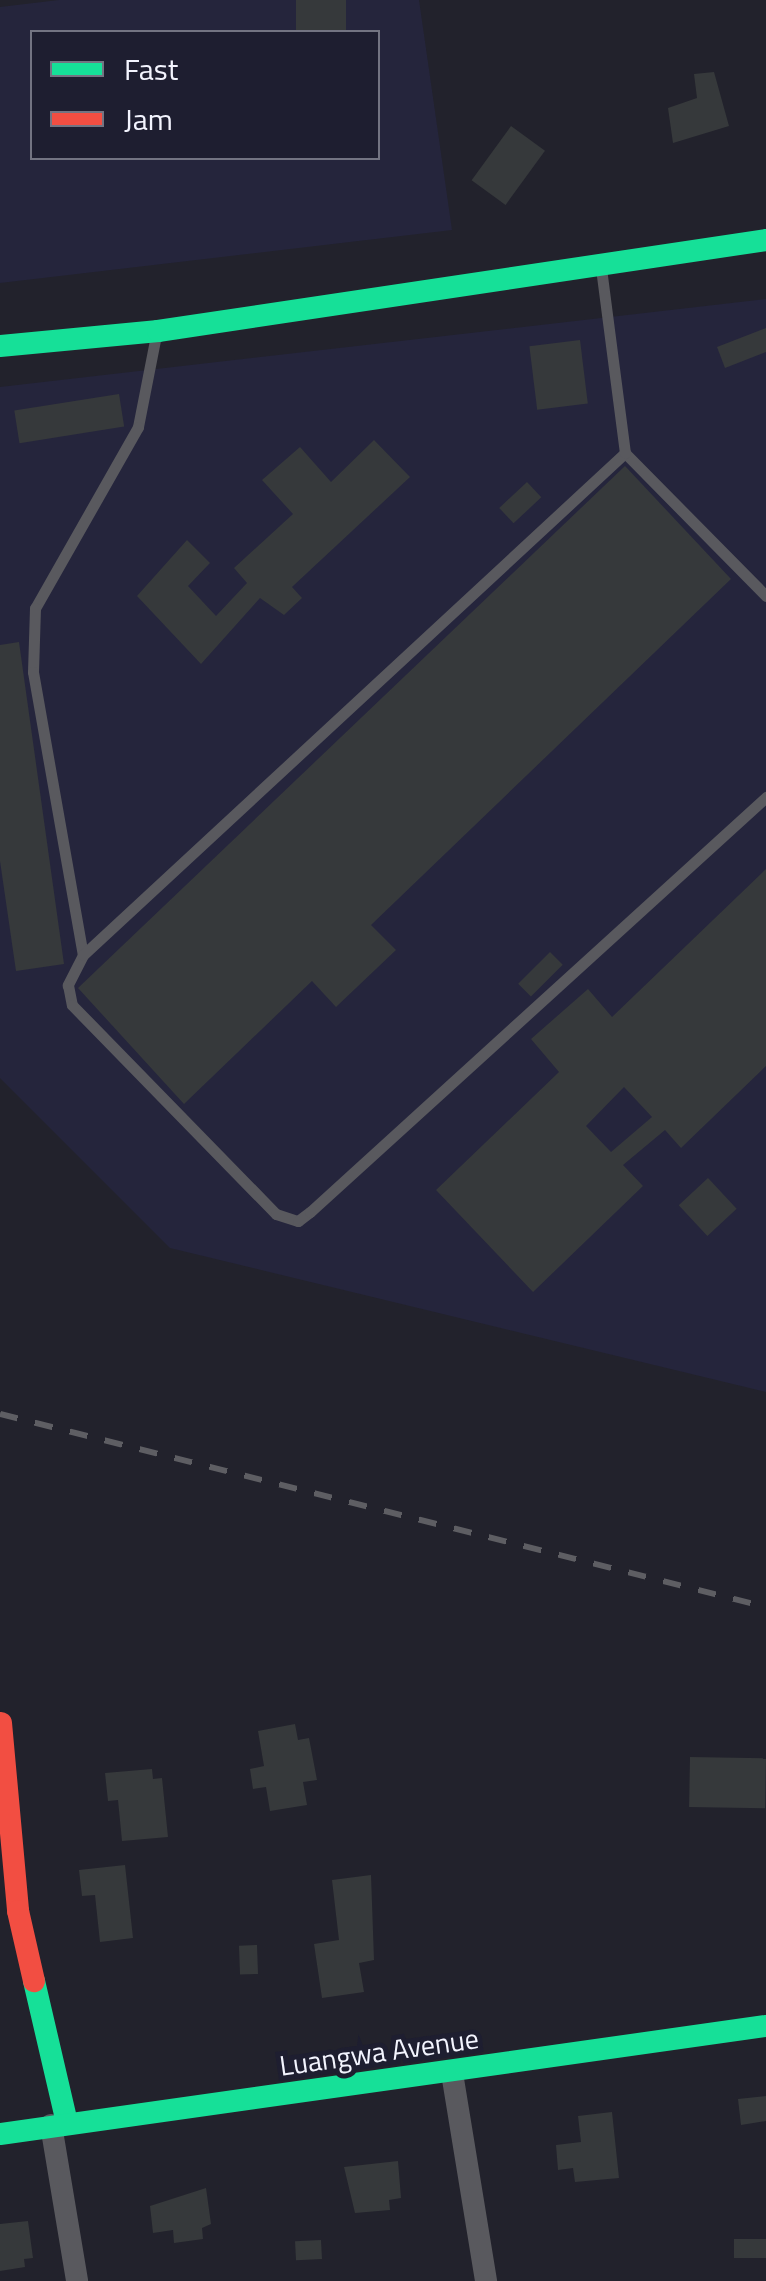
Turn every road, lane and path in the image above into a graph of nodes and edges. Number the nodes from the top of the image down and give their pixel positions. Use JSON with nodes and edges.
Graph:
{"nodes":[{"id":1,"x":766,"y":240,"type":"edge"},
{"id":2,"x":600,"y":262,"type":"junction"},
{"id":3,"x":158,"y":331,"type":"junction"},
{"id":4,"x":0,"y":346,"type":"edge"},
{"id":5,"x":624,"y":453,"type":"junction"},
{"id":6,"x":766,"y":596,"type":"edge"},
{"id":7,"x":766,"y":797,"type":"edge"},
{"id":8,"x":83,"y":955,"type":"junction"},
{"id":9,"x":1,"y":1723,"type":"edge"},
{"id":10,"x":766,"y":2026,"type":"edge"},
{"id":11,"x":452,"y":2073,"type":"junction"},
{"id":12,"x":59,"y":2124,"type":"junction"},
{"id":13,"x":0,"y":2134,"type":"edge"},
{"id":14,"x":76,"y":2281,"type":"edge"},
{"id":15,"x":486,"y":2281,"type":"edge"}],
"edges":[{"from":1,"to":2,"type":"street"},
{"from":2,"to":3,"type":"street"},
{"from":2,"to":5,"type":"lane"},
{"from":3,"to":4,"type":"street"},
{"from":3,"to":8,"type":"lane"},
{"from":5,"to":6,"type":"lane"},
{"from":5,"to":8,"type":"lane"},
{"from":7,"to":8,"type":"lane"},
{"from":9,"to":12,"type":"street"},
{"from":10,"to":11,"type":"street","name":"Luangwa Avenue"},
{"from":11,"to":12,"type":"street","name":"Luangwa Avenue"},
{"from":11,"to":15,"type":"street"},
{"from":12,"to":13,"type":"street","name":"Luangwa Avenue"},
{"from":12,"to":14,"type":"street"}]}
